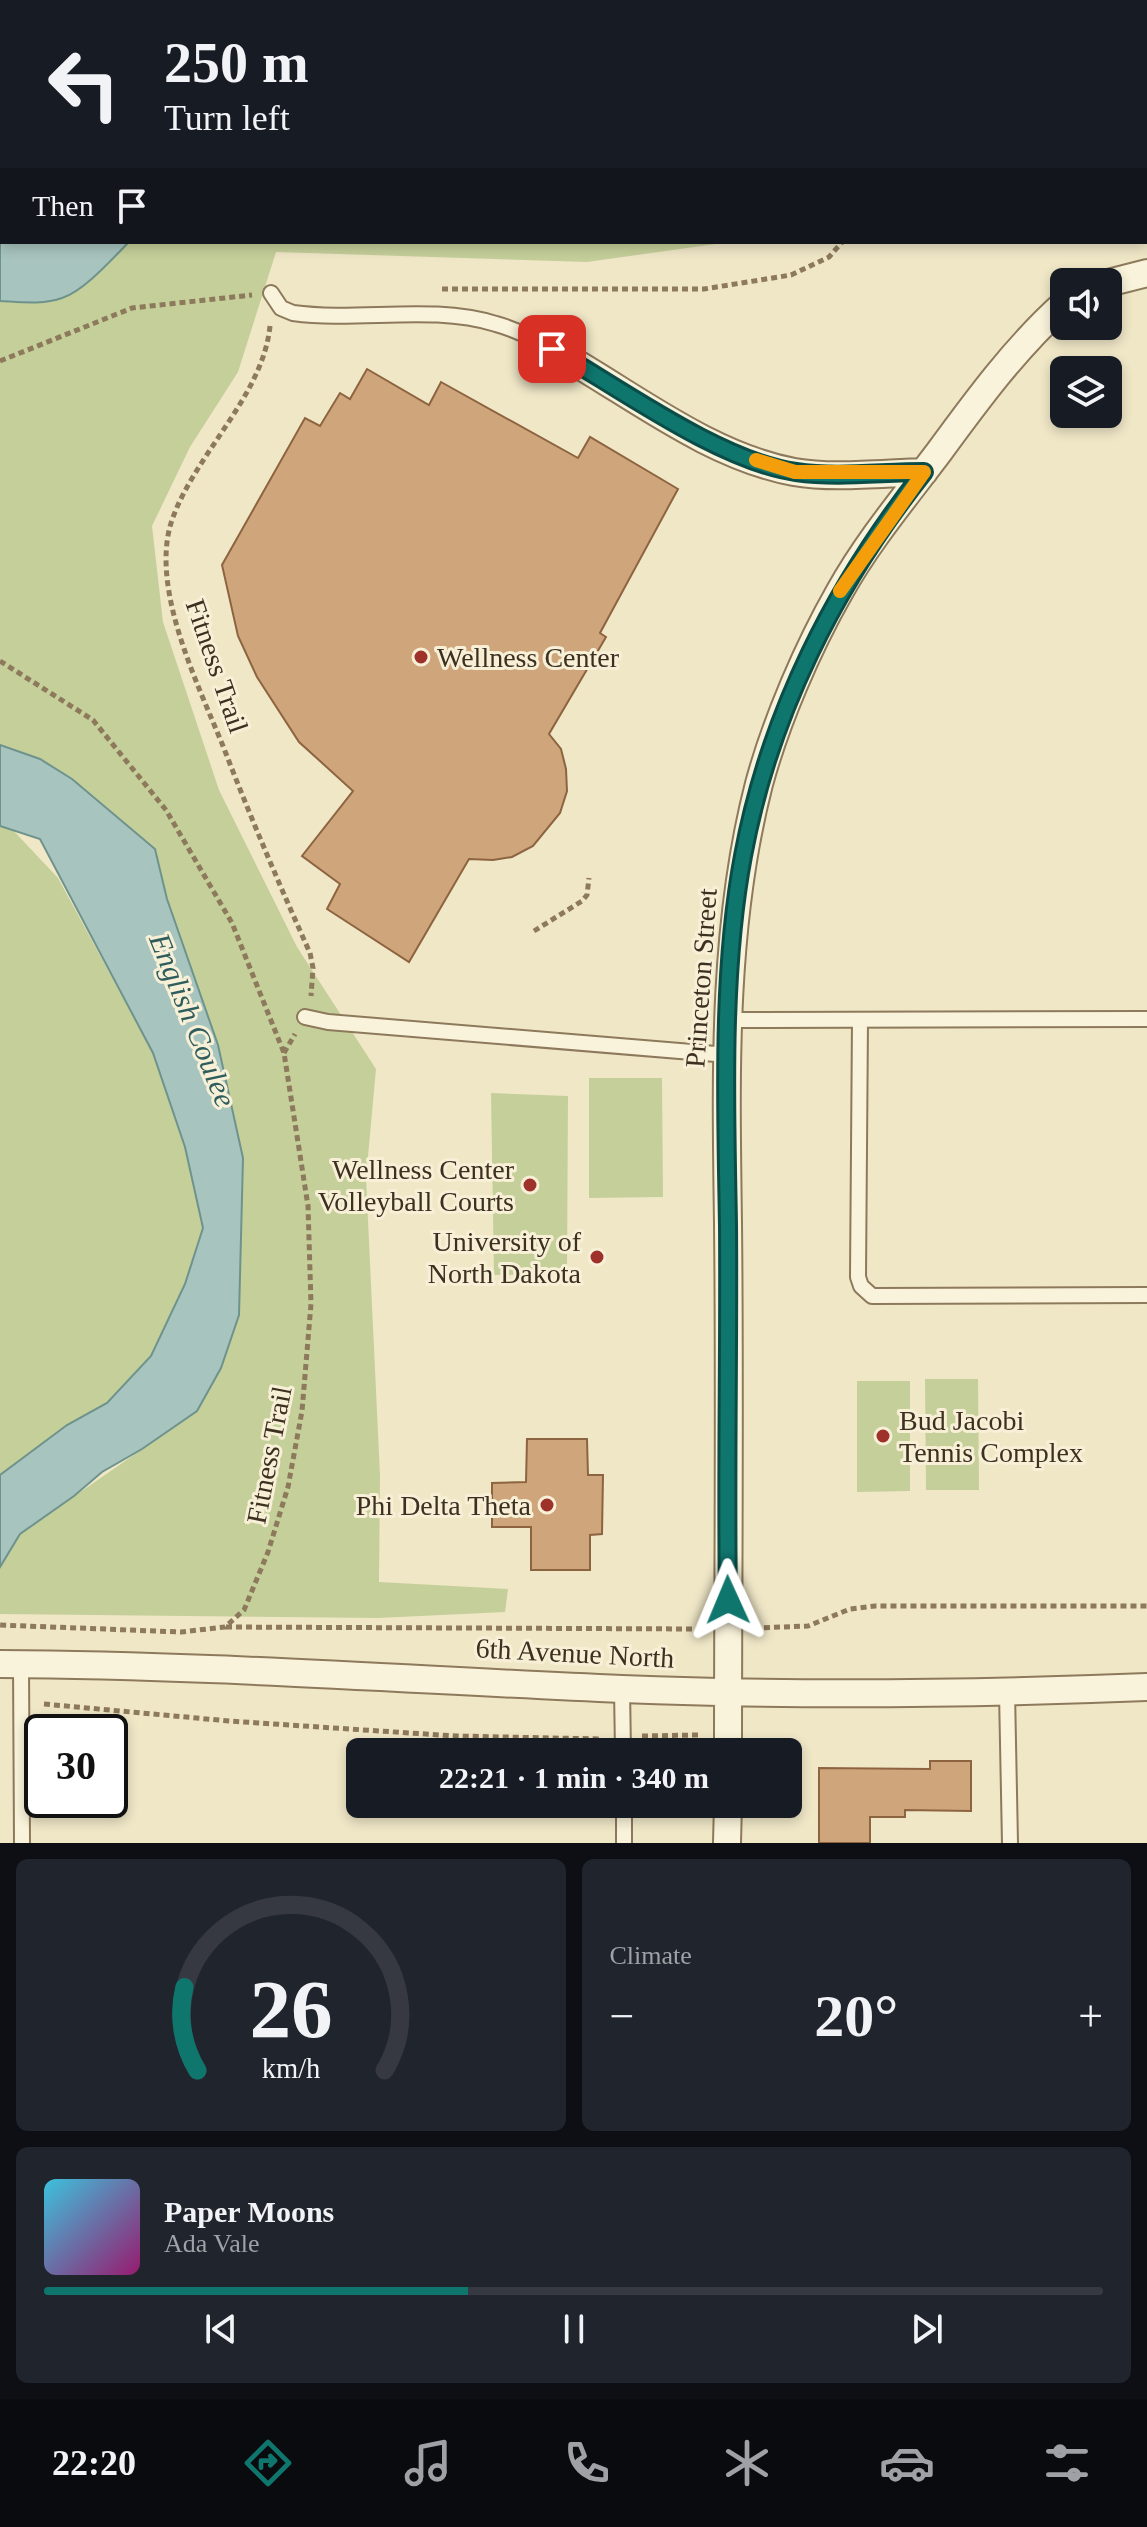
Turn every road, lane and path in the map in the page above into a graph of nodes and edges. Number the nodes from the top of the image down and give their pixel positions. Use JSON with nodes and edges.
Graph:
{"nodes":[{"id":1,"x":1147,"y":273,"type":"edge"},
{"id":2,"x":1122,"y":279,"type":"edge"},
{"id":3,"x":271,"y":293,"type":"joint"},
{"id":4,"x":1050,"y":318,"type":"edge"},
{"id":5,"x":574,"y":362,"type":"joint"},
{"id":6,"x":924,"y":472,"type":"junction"},
{"id":7,"x":0,"y":661,"type":"edge"},
{"id":8,"x":589,"y":878,"type":"dead end"},
{"id":9,"x":534,"y":931,"type":"dead end"},
{"id":10,"x":305,"y":1017,"type":"junction"},
{"id":11,"x":1147,"y":1019,"type":"edge"},
{"id":12,"x":729,"y":1020,"type":"junction"},
{"id":13,"x":860,"y":1021,"type":"junction"},
{"id":14,"x":284,"y":1053,"type":"junction"},
{"id":15,"x":728,"y":1055,"type":"junction"},
{"id":16,"x":1147,"y":1295,"type":"edge"},
{"id":17,"x":1147,"y":1606,"type":"edge"},
{"id":18,"x":0,"y":1625,"type":"edge"},
{"id":19,"x":225,"y":1627,"type":"junction"},
{"id":20,"x":728,"y":1628,"type":"junction"},
{"id":21,"x":10,"y":1664,"type":"edge"},
{"id":22,"x":1147,"y":1687,"type":"edge"},
{"id":23,"x":622,"y":1689,"type":"junction"},
{"id":24,"x":728,"y":1691,"type":"junction"},
{"id":25,"x":1007,"y":1692,"type":"junction"},
{"id":26,"x":22,"y":1699,"type":"junction"},
{"id":27,"x":698,"y":1735,"type":"dead end"},
{"id":28,"x":508,"y":1738,"type":"edge"},
{"id":29,"x":623,"y":1738,"type":"edge"},
{"id":30,"x":673,"y":1738,"type":"edge"},
{"id":31,"x":728,"y":1738,"type":"edge"},
{"id":32,"x":624,"y":1818,"type":"edge"},
{"id":33,"x":728,"y":1818,"type":"edge"},
{"id":34,"x":22,"y":1843,"type":"edge"},
{"id":35,"x":624,"y":1843,"type":"edge"},
{"id":36,"x":727,"y":1843,"type":"edge"},
{"id":37,"x":1010,"y":1843,"type":"edge"}],
"edges":[{"from":1,"to":2,"type":"street"},
{"from":3,"to":5,"type":"lane"},
{"from":3,"to":10,"type":"path","name":"Fitness Trail"},
{"from":4,"to":6,"type":"street","name":"Princeton Street"},
{"from":5,"to":6,"type":"street"},
{"from":6,"to":12,"type":"street","name":"Princeton Street"},
{"from":7,"to":14,"type":"path","name":"Fitness Trail"},
{"from":8,"to":9,"type":"path"},
{"from":10,"to":14,"type":"path","name":"Fitness Trail"},
{"from":10,"to":15,"type":"lane"},
{"from":11,"to":13,"type":"lane"},
{"from":12,"to":13,"type":"lane"},
{"from":12,"to":15,"type":"street","name":"Princeton Street"},
{"from":13,"to":16,"type":"lane"},
{"from":14,"to":19,"type":"path","name":"Fitness Trail"},
{"from":15,"to":20,"type":"street","name":"Princeton Street"},
{"from":17,"to":20,"type":"path"},
{"from":18,"to":19,"type":"path"},
{"from":19,"to":20,"type":"path"},
{"from":20,"to":24,"type":"street","name":"Princeton Street"},
{"from":21,"to":23,"type":"street","name":"6th Avenue North"},
{"from":21,"to":26,"type":"lane"},
{"from":22,"to":25,"type":"street","name":"6th Avenue North"},
{"from":23,"to":24,"type":"street","name":"6th Avenue North"},
{"from":23,"to":29,"type":"lane"},
{"from":24,"to":25,"type":"street","name":"6th Avenue North"},
{"from":24,"to":31,"type":"street","name":"Princeton Street"},
{"from":25,"to":37,"type":"lane"},
{"from":26,"to":28,"type":"path"},
{"from":26,"to":34,"type":"lane"},
{"from":27,"to":30,"type":"path"},
{"from":32,"to":35,"type":"lane"},
{"from":33,"to":36,"type":"street"}]}
